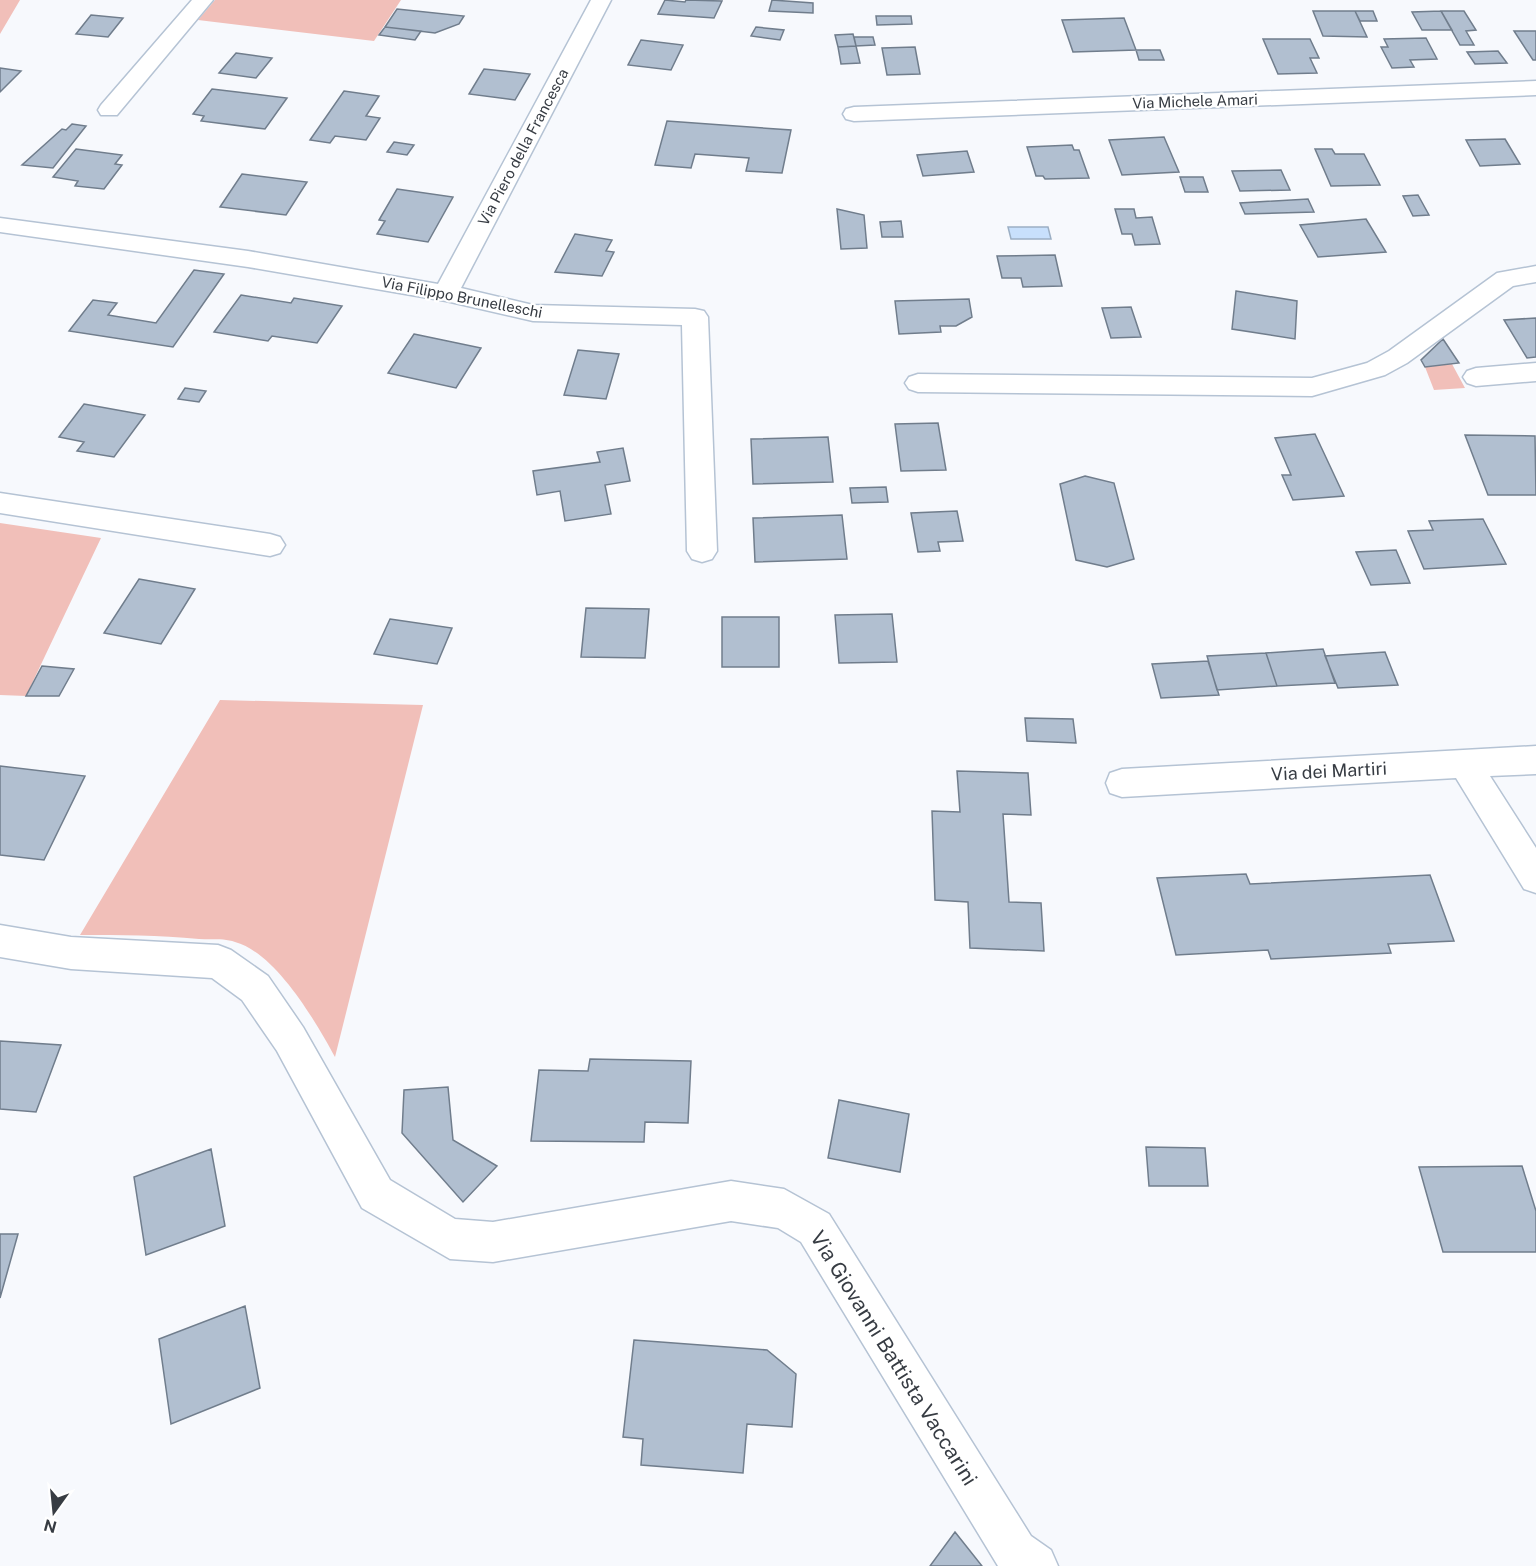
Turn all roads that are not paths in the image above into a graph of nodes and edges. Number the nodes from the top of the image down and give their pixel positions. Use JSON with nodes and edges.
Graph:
{"nodes":[{"id":1,"x":203,"y":0,"type":"edge"},
{"id":2,"x":601,"y":0,"type":"edge"},
{"id":3,"x":1536,"y":88,"type":"edge"},
{"id":4,"x":109,"y":110,"type":"dead end"},
{"id":5,"x":854,"y":114,"type":"dead end"},
{"id":6,"x":0,"y":225,"type":"edge"},
{"id":7,"x":1536,"y":274,"type":"edge"},
{"id":8,"x":446,"y":293,"type":"junction"},
{"id":9,"x":1536,"y":372,"type":"edge"},
{"id":10,"x":1476,"y":377,"type":"dead end"},
{"id":11,"x":918,"y":383,"type":"dead end"},
{"id":12,"x":0,"y":503,"type":"edge"},
{"id":13,"x":270,"y":545,"type":"dead end"},
{"id":14,"x":702,"y":550,"type":"dead end"},
{"id":15,"x":1536,"y":760,"type":"edge"},
{"id":16,"x":1465,"y":764,"type":"junction"},
{"id":17,"x":1122,"y":783,"type":"dead end"},
{"id":18,"x":1536,"y":878,"type":"edge"},
{"id":19,"x":0,"y":941,"type":"edge"},
{"id":20,"x":1035,"y":1566,"type":"edge"}],
"edges":[{"from":1,"to":4,"type":"street"},
{"from":2,"to":8,"type":"street","name":"Via Piero della Francesca"},
{"from":3,"to":5,"type":"street","name":"Via Michele Amari"},
{"from":6,"to":8,"type":"street","name":"Via Filippo Brunelleschi"},
{"from":7,"to":11,"type":"street"},
{"from":8,"to":14,"type":"street","name":"Via Filippo Brunelleschi"},
{"from":9,"to":10,"type":"street"},
{"from":12,"to":13,"type":"street"},
{"from":15,"to":16,"type":"street","name":"Via dei Martiri"},
{"from":16,"to":17,"type":"street","name":"Via dei Martiri"},
{"from":16,"to":18,"type":"street"},
{"from":19,"to":20,"type":"street","name":"Via Giovanni Battista Vaccarini"}]}
